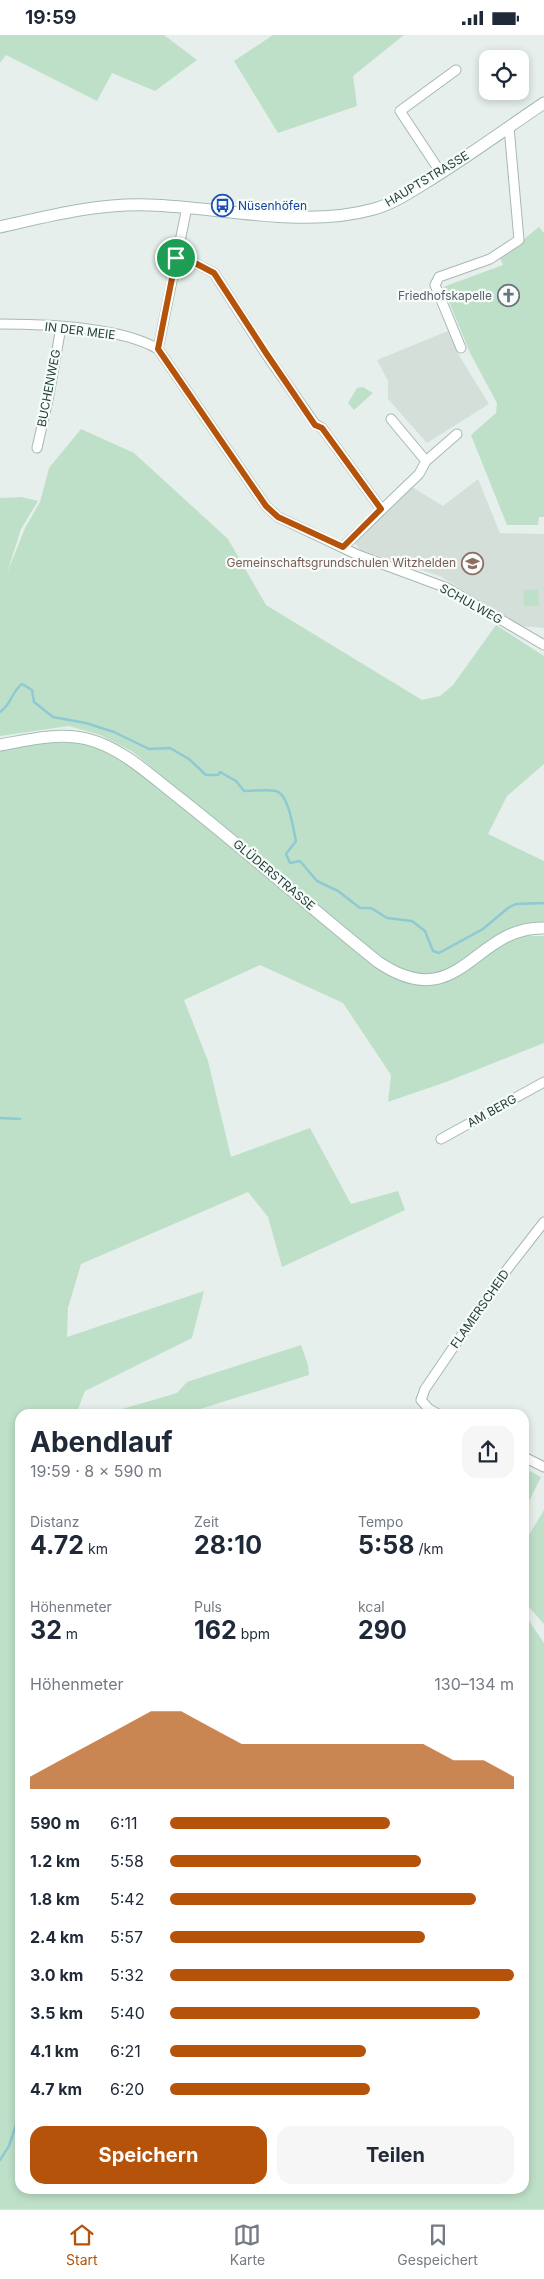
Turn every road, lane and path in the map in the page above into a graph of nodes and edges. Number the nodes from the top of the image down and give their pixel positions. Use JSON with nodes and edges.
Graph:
{"nodes":[{"id":1,"x":456,"y":70,"type":"dead end"},
{"id":2,"x":544,"y":103,"type":"edge"},
{"id":3,"x":509,"y":127,"type":"junction"},
{"id":4,"x":441,"y":173,"type":"junction"},
{"id":5,"x":187,"y":207,"type":"junction"},
{"id":6,"x":0,"y":227,"type":"edge"},
{"id":7,"x":176,"y":258,"type":"junction"},
{"id":8,"x":0,"y":324,"type":"edge"},
{"id":9,"x":61,"y":327,"type":"junction"},
{"id":10,"x":461,"y":348,"type":"dead end"},
{"id":11,"x":158,"y":349,"type":"junction"},
{"id":12,"x":391,"y":419,"type":"dead end"},
{"id":13,"x":458,"y":434,"type":"dead end"},
{"id":14,"x":37,"y":448,"type":"dead end"},
{"id":15,"x":426,"y":461,"type":"junction"},
{"id":16,"x":381,"y":509,"type":"junction"},
{"id":17,"x":343,"y":547,"type":"junction"},
{"id":18,"x":544,"y":645,"type":"edge"},
{"id":19,"x":0,"y":745,"type":"edge"},
{"id":20,"x":544,"y":928,"type":"edge"},
{"id":21,"x":544,"y":1082,"type":"edge"},
{"id":22,"x":441,"y":1139,"type":"dead end"},
{"id":23,"x":544,"y":1222,"type":"edge"},
{"id":24,"x":429,"y":1409,"type":"edge"},
{"id":25,"x":529,"y":1460,"type":"edge"},
{"id":26,"x":544,"y":1467,"type":"edge"}],
"edges":[{"from":1,"to":4,"type":"street"},
{"from":2,"to":3,"type":"main road","name":"HAUPTSTRASSE"},
{"from":3,"to":4,"type":"main road","name":"HAUPTSTRASSE"},
{"from":3,"to":10,"type":"street"},
{"from":4,"to":5,"type":"main road","name":"HAUPTSTRASSE"},
{"from":5,"to":6,"type":"main road","name":"HAUPTSTRASSE"},
{"from":5,"to":7,"type":"street"},
{"from":7,"to":11,"type":"street"},
{"from":7,"to":16,"type":"street"},
{"from":8,"to":9,"type":"street","name":"IN DER MEIE"},
{"from":9,"to":11,"type":"street","name":"IN DER MEIE"},
{"from":9,"to":14,"type":"street","name":"BUCHENWEG"},
{"from":11,"to":17,"type":"street","name":"SCHULWEG"},
{"from":12,"to":15,"type":"street"},
{"from":13,"to":15,"type":"street"},
{"from":15,"to":16,"type":"street"},
{"from":16,"to":17,"type":"street"},
{"from":17,"to":18,"type":"street","name":"SCHULWEG"},
{"from":19,"to":20,"type":"main road","name":"GLÜDERSTRASSE"},
{"from":21,"to":22,"type":"street","name":"AM BERG"},
{"from":23,"to":24,"type":"street","name":"FLAMERSCHEID"},
{"from":25,"to":26,"type":"street"}]}
